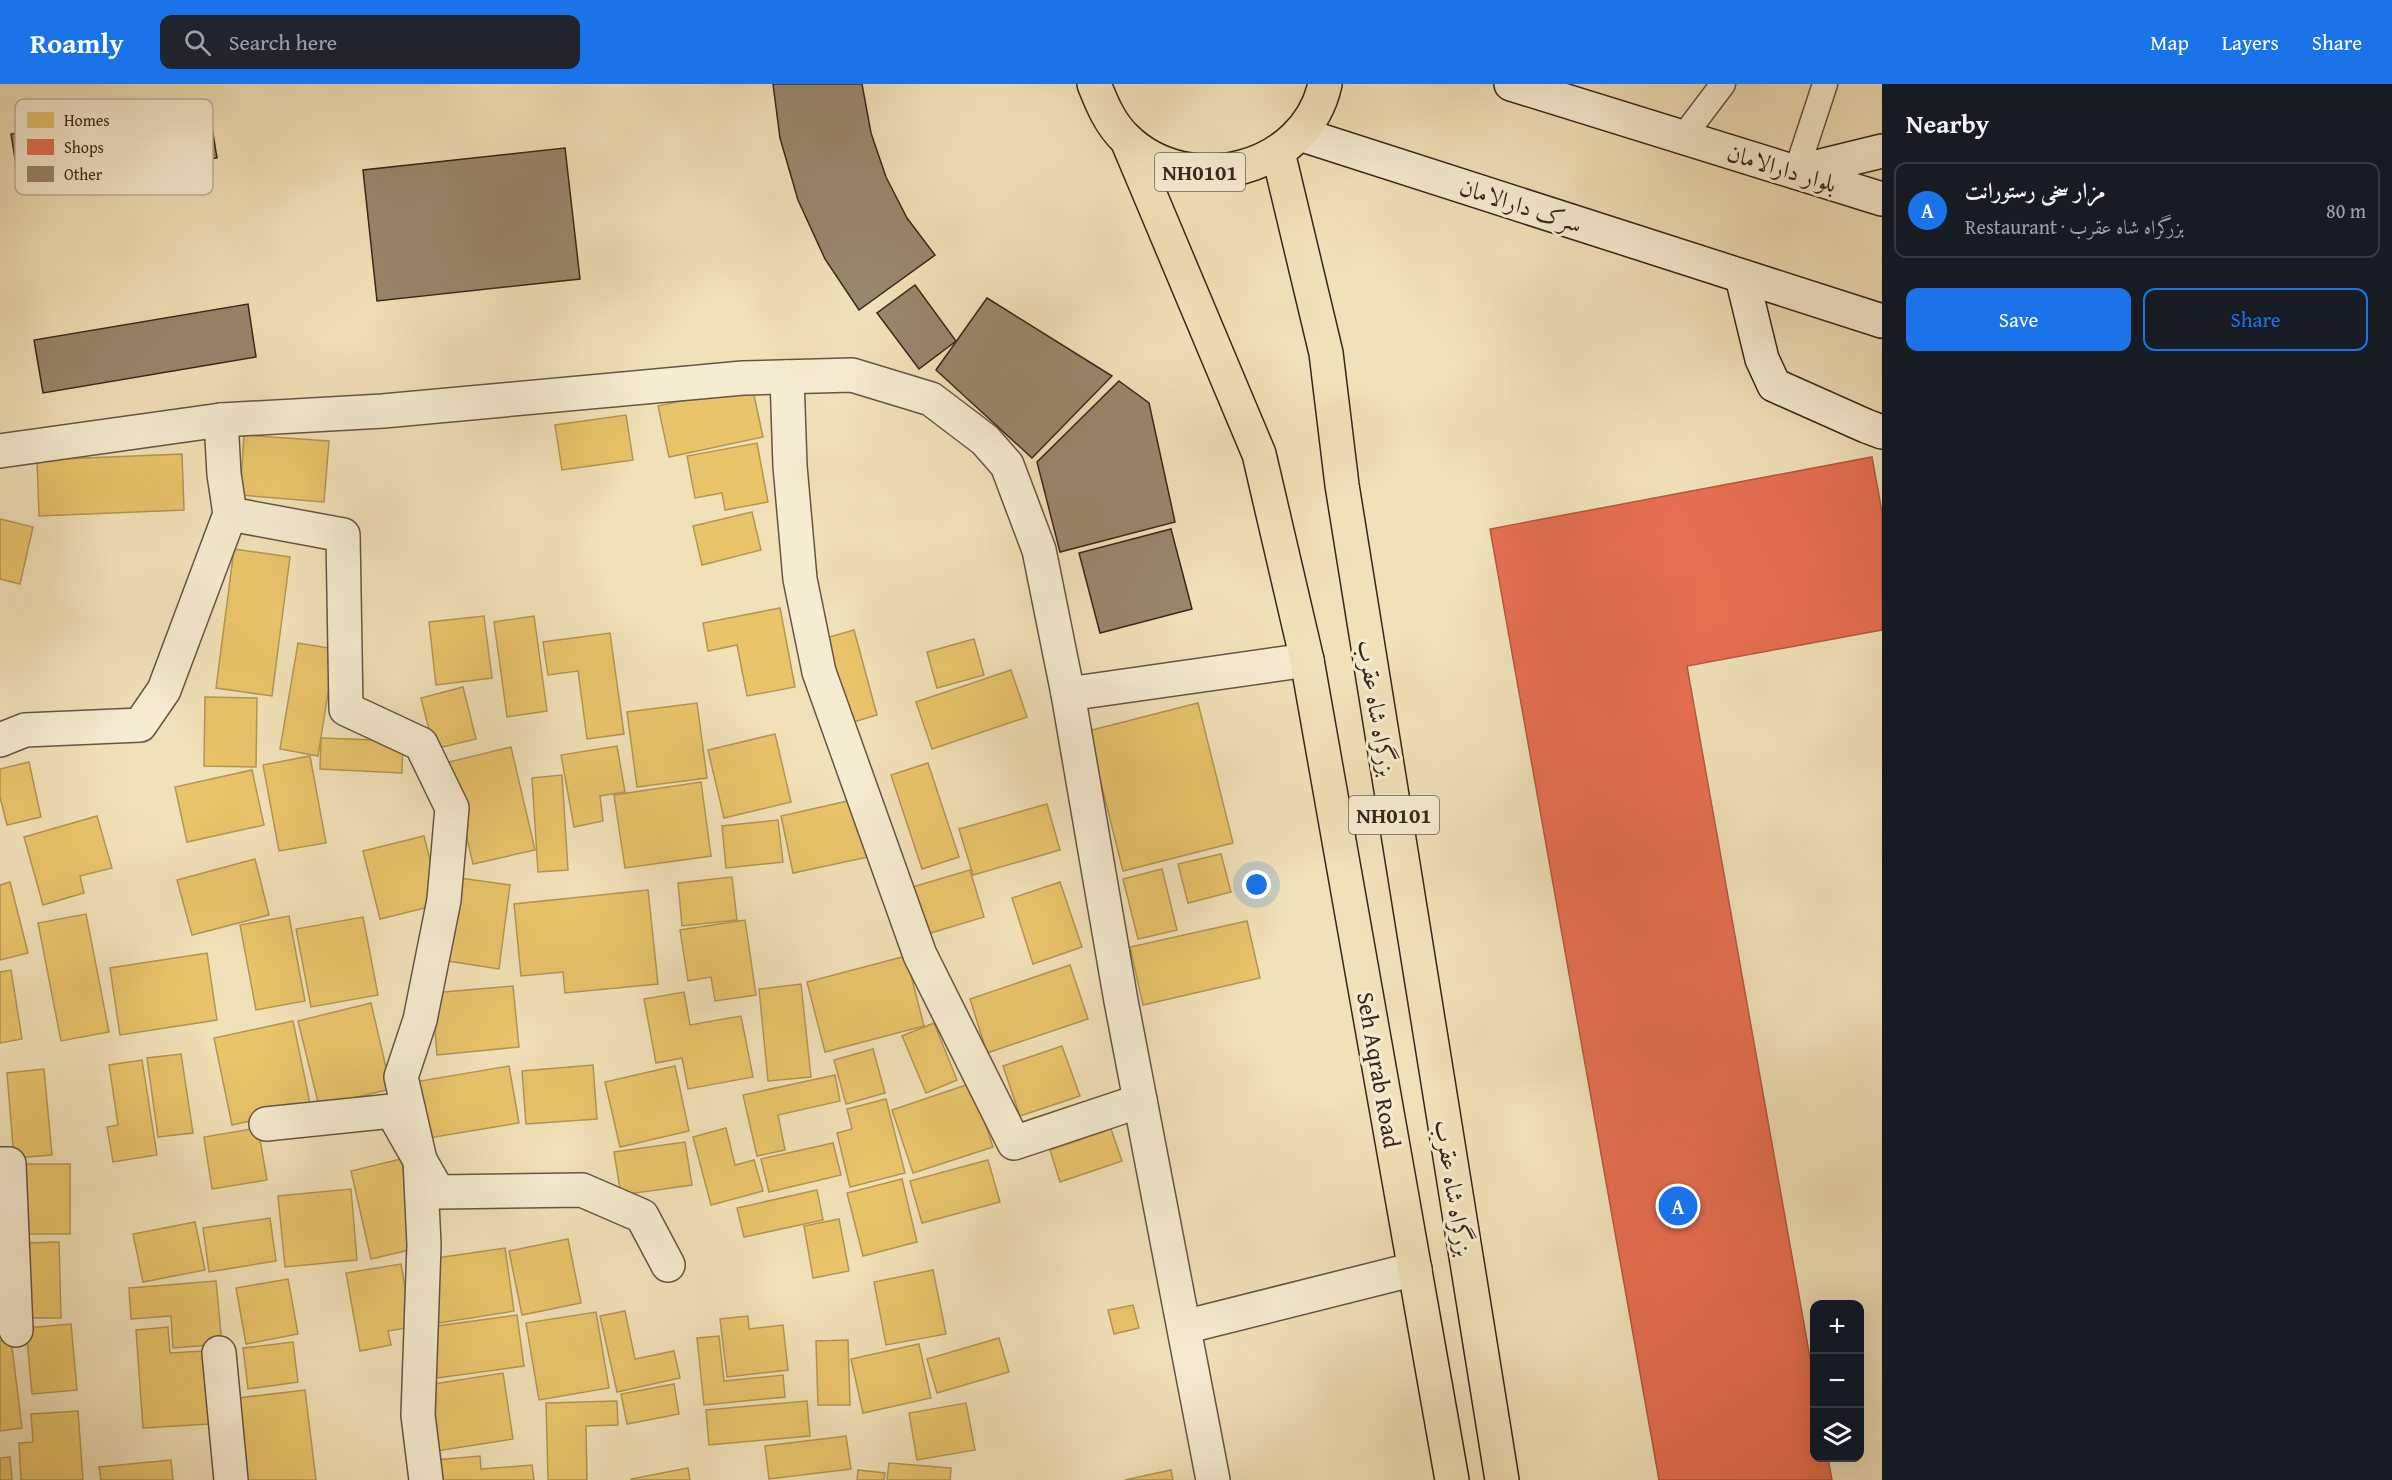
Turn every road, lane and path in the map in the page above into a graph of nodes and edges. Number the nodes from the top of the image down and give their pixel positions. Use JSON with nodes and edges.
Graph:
{"nodes":[{"id":1,"x":1094,"y":84,"type":"edge"},
{"id":2,"x":1325,"y":84,"type":"edge"},
{"id":3,"x":1511,"y":84,"type":"edge"},
{"id":4,"x":1723,"y":84,"type":"edge"},
{"id":5,"x":1825,"y":84,"type":"edge"},
{"id":6,"x":1683,"y":137,"type":"junction"},
{"id":7,"x":1127,"y":140,"type":"junction"},
{"id":8,"x":1289,"y":143,"type":"junction"},
{"id":9,"x":1882,"y":151,"type":"edge"},
{"id":10,"x":1796,"y":172,"type":"junction"},
{"id":11,"x":1882,"y":199,"type":"edge"},
{"id":12,"x":1743,"y":277,"type":"junction"},
{"id":13,"x":1882,"y":321,"type":"edge"},
{"id":14,"x":787,"y":377,"type":"junction"},
{"id":15,"x":221,"y":420,"type":"junction"},
{"id":16,"x":1882,"y":432,"type":"edge"},
{"id":17,"x":0,"y":451,"type":"edge"},
{"id":18,"x":230,"y":514,"type":"junction"},
{"id":19,"x":1307,"y":660,"type":"junction"},
{"id":20,"x":1068,"y":694,"type":"junction"},
{"id":21,"x":0,"y":740,"type":"edge"},
{"id":22,"x":1140,"y":1101,"type":"junction"},
{"id":23,"x":266,"y":1124,"type":"dead end"},
{"id":24,"x":420,"y":1160,"type":"junction"},
{"id":25,"x":0,"y":1164,"type":"edge"},
{"id":26,"x":668,"y":1265,"type":"dead end"},
{"id":27,"x":1415,"y":1269,"type":"junction"},
{"id":28,"x":1184,"y":1327,"type":"junction"},
{"id":29,"x":16,"y":1330,"type":"dead end"},
{"id":30,"x":219,"y":1353,"type":"dead end"},
{"id":31,"x":231,"y":1480,"type":"edge"},
{"id":32,"x":426,"y":1480,"type":"edge"},
{"id":33,"x":1213,"y":1480,"type":"edge"},
{"id":34,"x":1452,"y":1480,"type":"edge"},
{"id":35,"x":1502,"y":1480,"type":"edge"}],
"edges":[{"from":1,"to":7,"type":"highway","number":"NH0101"},
{"from":2,"to":8,"type":"highway"},
{"from":3,"to":6,"type":"street"},
{"from":4,"to":6,"type":"lane"},
{"from":5,"to":10,"type":"lane"},
{"from":6,"to":10,"type":"street","name":"بلوار دارالامان"},
{"from":7,"to":8,"type":"highway","number":"NH0101"},
{"from":7,"to":19,"type":"highway","number":"NH0101"},
{"from":8,"to":12,"type":"street","name":"سرک دارالامان"},
{"from":8,"to":35,"type":"highway","name":"بزرگراه شاه عقرب","number":"NH0101"},
{"from":9,"to":10,"type":"street"},
{"from":10,"to":11,"type":"street","name":"بلوار دارالامان"},
{"from":12,"to":13,"type":"street"},
{"from":12,"to":16,"type":"street"},
{"from":14,"to":15,"type":"street"},
{"from":14,"to":20,"type":"street"},
{"from":14,"to":22,"type":"street"},
{"from":15,"to":17,"type":"street"},
{"from":15,"to":18,"type":"street"},
{"from":18,"to":21,"type":"street"},
{"from":18,"to":24,"type":"street"},
{"from":19,"to":20,"type":"street"},
{"from":19,"to":27,"type":"highway","name":"Seh Aqrab Road","number":"NH0101"},
{"from":20,"to":22,"type":"street"},
{"from":22,"to":28,"type":"street"},
{"from":23,"to":24,"type":"street"},
{"from":24,"to":26,"type":"street"},
{"from":24,"to":32,"type":"street"},
{"from":25,"to":29,"type":"street"},
{"from":27,"to":28,"type":"street"},
{"from":27,"to":34,"type":"highway","name":"Seh Aqrab Road","number":"NH0101"},
{"from":28,"to":33,"type":"street"},
{"from":30,"to":31,"type":"street"}]}
